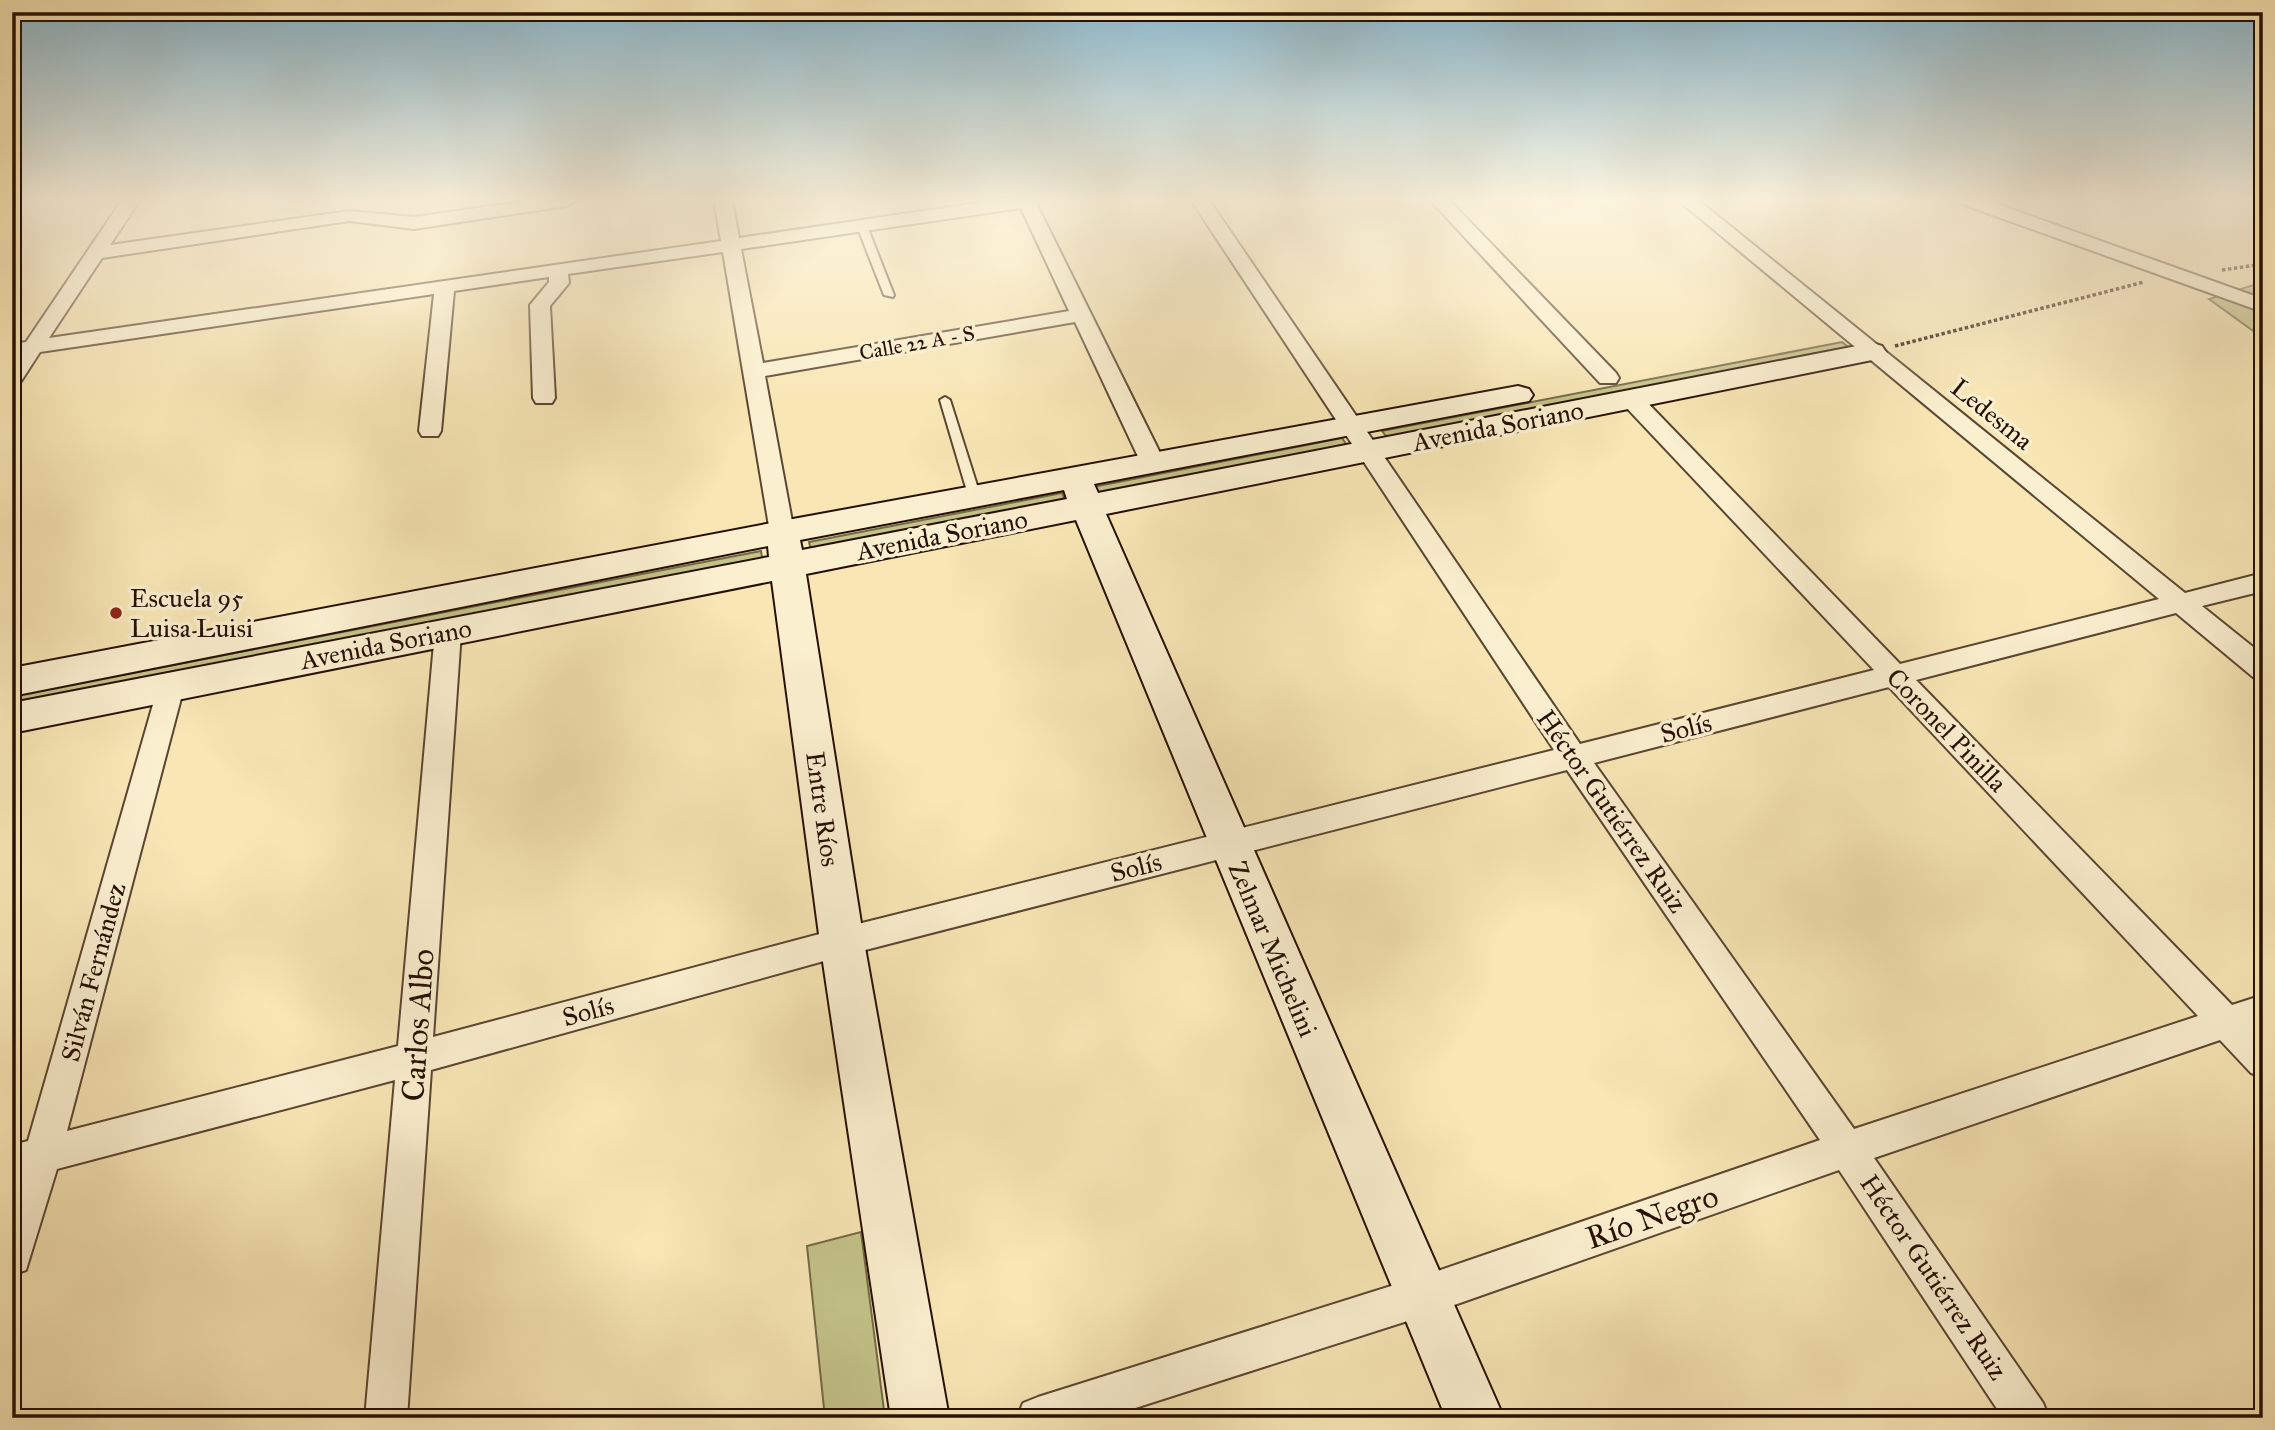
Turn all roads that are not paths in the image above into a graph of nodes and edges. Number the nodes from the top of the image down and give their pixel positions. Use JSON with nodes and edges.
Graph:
{"nodes":[{"id":1,"x":85,"y":267,"type":"edge"},
{"id":2,"x":581,"y":267,"type":"edge"},
{"id":3,"x":736,"y":267,"type":"edge"},
{"id":4,"x":878,"y":267,"type":"edge"},
{"id":5,"x":1060,"y":267,"type":"edge"},
{"id":6,"x":1245,"y":267,"type":"edge"},
{"id":7,"x":1503,"y":267,"type":"edge"},
{"id":8,"x":1768,"y":267,"type":"edge"},
{"id":9,"x":2153,"y":267,"type":"edge"},
{"id":10,"x":558,"y":270,"type":"junction"},
{"id":11,"x":445,"y":287,"type":"junction"},
{"id":12,"x":889,"y":295,"type":"dead end"},
{"id":13,"x":2263,"y":306,"type":"edge"},
{"id":14,"x":1082,"y":315,"type":"junction"},
{"id":15,"x":1859,"y":342,"type":"junction"},
{"id":16,"x":34,"y":346,"type":"junction"},
{"id":17,"x":12,"y":350,"type":"edge"},
{"id":18,"x":754,"y":371,"type":"junction"},
{"id":19,"x":12,"y":378,"type":"edge"},
{"id":20,"x":1620,"y":389,"type":"junction"},
{"id":21,"x":544,"y":398,"type":"dead end"},
{"id":22,"x":945,"y":400,"type":"dead end"},
{"id":23,"x":430,"y":430,"type":"dead end"},
{"id":24,"x":1360,"y":439,"type":"junction"},
{"id":25,"x":1153,"y":463,"type":"junction"},
{"id":26,"x":1081,"y":493,"type":"junction"},
{"id":27,"x":975,"y":498,"type":"junction"},
{"id":28,"x":785,"y":549,"type":"junction"},
{"id":29,"x":2263,"y":582,"type":"edge"},
{"id":30,"x":2179,"y":603,"type":"junction"},
{"id":31,"x":448,"y":632,"type":"junction"},
{"id":32,"x":2263,"y":670,"type":"edge"},
{"id":33,"x":1895,"y":676,"type":"junction"},
{"id":34,"x":12,"y":682,"type":"edge"},
{"id":35,"x":170,"y":687,"type":"junction"},
{"id":36,"x":12,"y":718,"type":"edge"},
{"id":37,"x":1574,"y":757,"type":"junction"},
{"id":38,"x":1228,"y":843,"type":"junction"},
{"id":39,"x":842,"y":942,"type":"junction"},
{"id":40,"x":2263,"y":1010,"type":"edge"},
{"id":41,"x":2227,"y":1023,"type":"junction"},
{"id":42,"x":416,"y":1059,"type":"junction"},
{"id":43,"x":2263,"y":1061,"type":"edge"},
{"id":44,"x":1847,"y":1149,"type":"junction"},
{"id":45,"x":28,"y":1158,"type":"edge"},
{"id":46,"x":12,"y":1256,"type":"edge"},
{"id":47,"x":1423,"y":1296,"type":"junction"},
{"id":48,"x":386,"y":1418,"type":"edge"},
{"id":49,"x":920,"y":1418,"type":"edge"},
{"id":50,"x":1038,"y":1418,"type":"edge"},
{"id":51,"x":1475,"y":1418,"type":"edge"},
{"id":52,"x":2028,"y":1418,"type":"edge"}],
"edges":[{"from":1,"to":16,"type":"street"},
{"from":2,"to":10,"type":"street"},
{"from":3,"to":18,"type":"street","name":"Entre Ríos"},
{"from":4,"to":12,"type":"lane"},
{"from":5,"to":14,"type":"street"},
{"from":6,"to":24,"type":"street","name":"Héctor Gutiérrez Ruiz"},
{"from":7,"to":20,"type":"street","name":"Coronel Pinilla"},
{"from":8,"to":15,"type":"street","name":"Ledesma"},
{"from":9,"to":13,"type":"street"},
{"from":10,"to":11,"type":"street"},
{"from":10,"to":21,"type":"street"},
{"from":11,"to":16,"type":"street"},
{"from":11,"to":23,"type":"street"},
{"from":14,"to":18,"type":"street","name":"Calle 22 A - S"},
{"from":14,"to":25,"type":"street"},
{"from":15,"to":20,"type":"street","name":"Avenida Soriano"},
{"from":15,"to":30,"type":"street","name":"Ledesma"},
{"from":16,"to":17,"type":"street"},
{"from":16,"to":19,"type":"street"},
{"from":18,"to":28,"type":"street","name":"Entre Ríos"},
{"from":20,"to":24,"type":"street","name":"Avenida Soriano"},
{"from":20,"to":33,"type":"street","name":"Coronel Pinilla"},
{"from":22,"to":27,"type":"lane"},
{"from":24,"to":25,"type":"street","name":"Avenida Soriano"},
{"from":24,"to":26,"type":"street","name":"Avenida Soriano"},
{"from":24,"to":37,"type":"street","name":"Héctor Gutiérrez Ruiz"},
{"from":25,"to":26,"type":"street","name":"Avenida Soriano"},
{"from":26,"to":27,"type":"street","name":"Avenida Soriano"},
{"from":26,"to":28,"type":"street","name":"Avenida Soriano"},
{"from":26,"to":38,"type":"street","name":"Zelmar Michelini"},
{"from":27,"to":28,"type":"street","name":"Avenida Soriano"},
{"from":28,"to":31,"type":"street","name":"Avenida Soriano"},
{"from":28,"to":34,"type":"street","name":"Avenida Soriano"},
{"from":28,"to":39,"type":"street","name":"Entre Ríos"},
{"from":29,"to":30,"type":"street","name":"Solís"},
{"from":30,"to":32,"type":"street","name":"Ledesma"},
{"from":30,"to":33,"type":"street","name":"Solís"},
{"from":31,"to":35,"type":"street","name":"Avenida Soriano"},
{"from":31,"to":42,"type":"street","name":"Carlos Albo"},
{"from":33,"to":37,"type":"street","name":"Solís"},
{"from":33,"to":41,"type":"street","name":"Coronel Pinilla"},
{"from":35,"to":36,"type":"street","name":"Avenida Soriano"},
{"from":35,"to":45,"type":"street","name":"Silván Fernández"},
{"from":37,"to":38,"type":"street","name":"Solís"},
{"from":37,"to":44,"type":"street","name":"Héctor Gutiérrez Ruiz"},
{"from":38,"to":39,"type":"street","name":"Solís"},
{"from":38,"to":47,"type":"street","name":"Zelmar Michelini"},
{"from":39,"to":42,"type":"street","name":"Solís"},
{"from":39,"to":49,"type":"street","name":"Entre Ríos"},
{"from":40,"to":41,"type":"street","name":"Río Negro"},
{"from":41,"to":43,"type":"street","name":"Coronel Pinilla"},
{"from":41,"to":44,"type":"street","name":"Río Negro"},
{"from":42,"to":45,"type":"street","name":"Solís"},
{"from":42,"to":48,"type":"street","name":"Carlos Albo"},
{"from":44,"to":47,"type":"street","name":"Río Negro"},
{"from":44,"to":52,"type":"street","name":"Héctor Gutiérrez Ruiz"},
{"from":45,"to":46,"type":"street","name":"Silván Fernández"},
{"from":47,"to":50,"type":"street","name":"Río Negro"},
{"from":47,"to":51,"type":"street","name":"Zelmar Michelini"}]}
